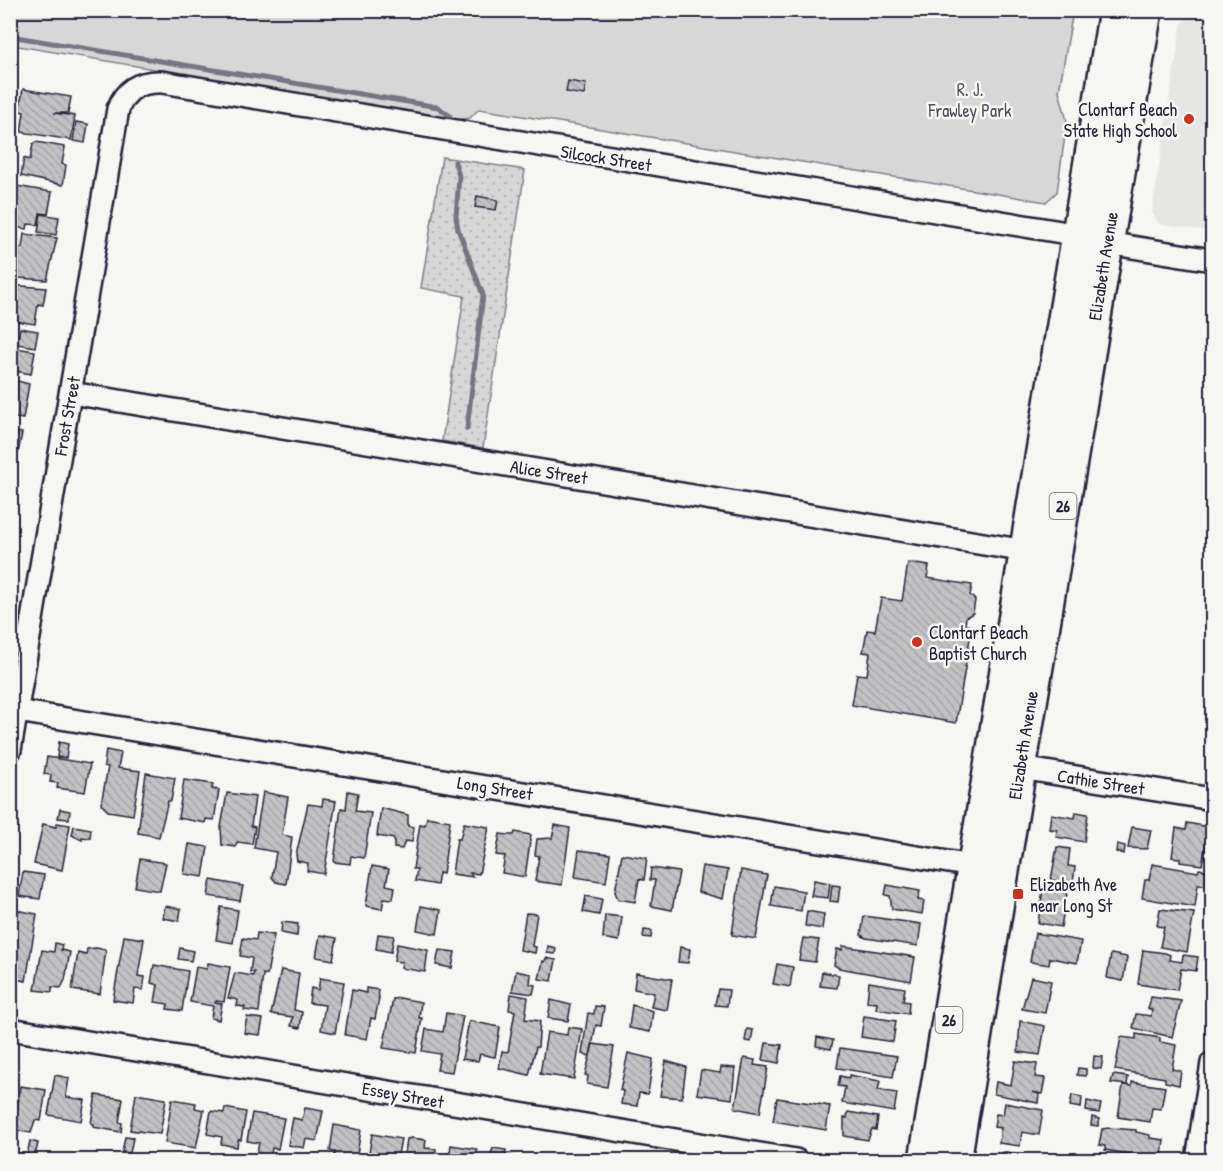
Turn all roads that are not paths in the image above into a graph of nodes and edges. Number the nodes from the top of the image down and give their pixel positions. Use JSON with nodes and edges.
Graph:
{"nodes":[{"id":1,"x":1116,"y":10,"type":"edge"},
{"id":2,"x":1145,"y":10,"type":"edge"},
{"id":3,"x":133,"y":87,"type":"joint"},
{"id":4,"x":1093,"y":239,"type":"junction"},
{"id":5,"x":1212,"y":260,"type":"edge"},
{"id":6,"x":71,"y":393,"type":"junction"},
{"id":7,"x":1026,"y":551,"type":"junction"},
{"id":8,"x":17,"y":711,"type":"junction"},
{"id":9,"x":10,"y":750,"type":"edge"},
{"id":10,"x":1005,"y":766,"type":"junction"},
{"id":11,"x":1212,"y":799,"type":"edge"},
{"id":12,"x":973,"y":866,"type":"junction"},
{"id":13,"x":10,"y":1029,"type":"edge"},
{"id":14,"x":1212,"y":1064,"type":"edge"},
{"id":15,"x":796,"y":1161,"type":"edge"},
{"id":16,"x":926,"y":1161,"type":"edge"},
{"id":17,"x":954,"y":1161,"type":"edge"},
{"id":18,"x":1197,"y":1161,"type":"edge"}],
"edges":[{"from":1,"to":4,"type":"highway","name":"Elizabeth Avenue","number":"26"},
{"from":2,"to":4,"type":"highway","name":"Elizabeth Avenue","number":"26"},
{"from":3,"to":4,"type":"street","name":"Silcock Street"},
{"from":3,"to":6,"type":"street","name":"Frost Street"},
{"from":4,"to":5,"type":"street","name":"Silcock Street"},
{"from":4,"to":7,"type":"highway","name":"Elizabeth Avenue","number":"26"},
{"from":4,"to":10,"type":"highway","name":"Elizabeth Avenue","number":"26"},
{"from":6,"to":7,"type":"street","name":"Alice Street"},
{"from":6,"to":8,"type":"street","name":"Frost Street"},
{"from":7,"to":10,"type":"highway","name":"Elizabeth Avenue","number":"26"},
{"from":8,"to":9,"type":"street","name":"Frost Street"},
{"from":8,"to":12,"type":"street","name":"Long Street"},
{"from":10,"to":11,"type":"street","name":"Cathie Street"},
{"from":10,"to":12,"type":"highway","name":"Elizabeth Avenue","number":"26"},
{"from":10,"to":17,"type":"highway","name":"Elizabeth Avenue","number":"26"},
{"from":12,"to":16,"type":"highway","name":"Elizabeth Avenue","number":"26"},
{"from":13,"to":15,"type":"street","name":"Essey Street"},
{"from":14,"to":18,"type":"street"}]}
